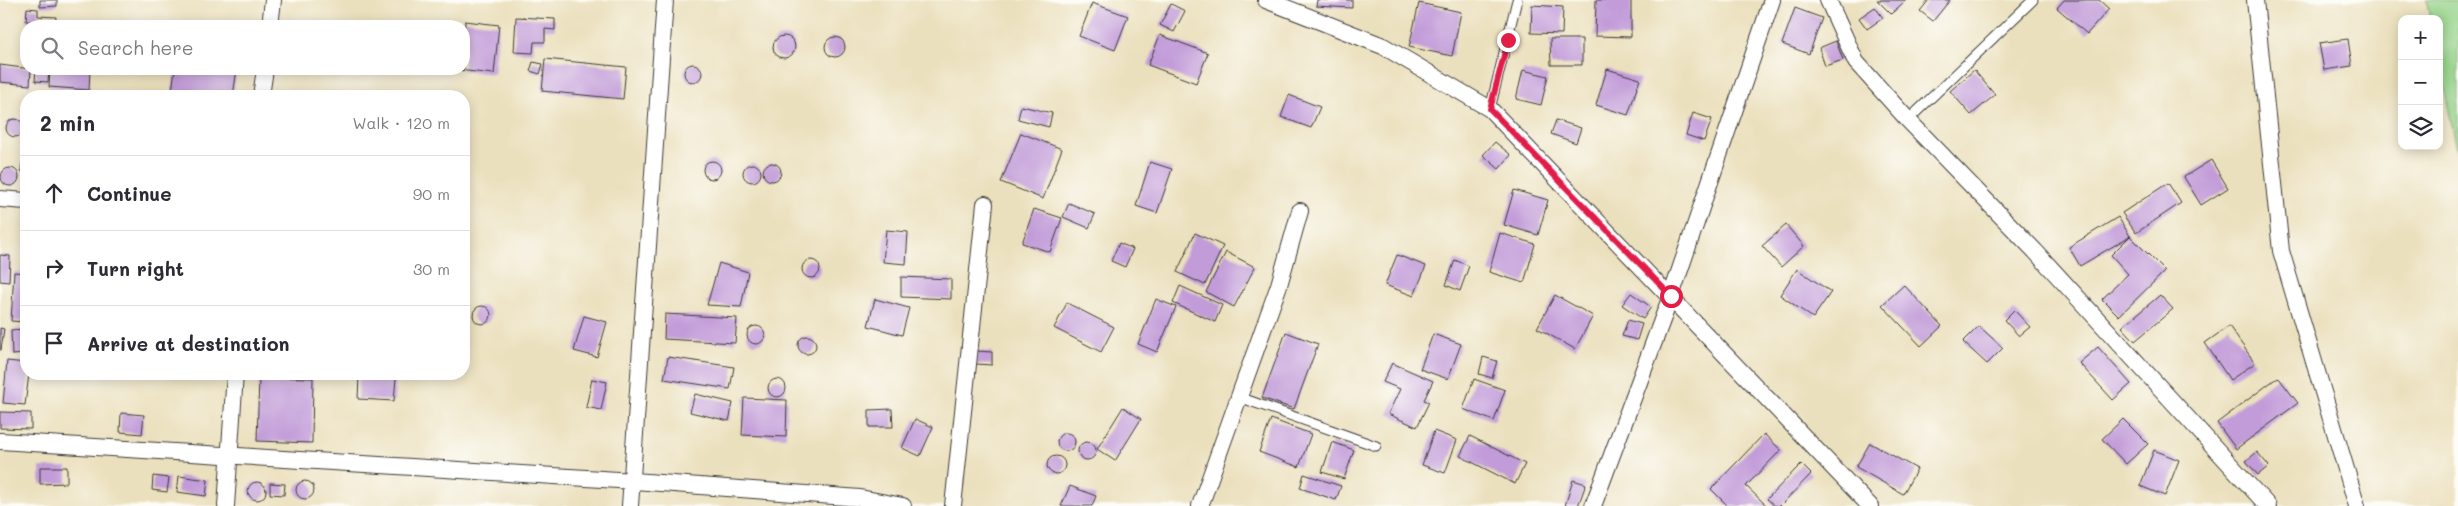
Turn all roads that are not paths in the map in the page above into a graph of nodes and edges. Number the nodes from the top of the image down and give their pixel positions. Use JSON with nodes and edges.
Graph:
{"nodes":[{"id":1,"x":273,"y":0,"type":"edge"},
{"id":2,"x":665,"y":0,"type":"edge"},
{"id":3,"x":1266,"y":0,"type":"edge"},
{"id":4,"x":1517,"y":0,"type":"edge"},
{"id":5,"x":1772,"y":0,"type":"edge"},
{"id":6,"x":1828,"y":0,"type":"edge"},
{"id":7,"x":2033,"y":0,"type":"edge"},
{"id":8,"x":2255,"y":0,"type":"edge"},
{"id":9,"x":271,"y":20,"type":"edge"},
{"id":10,"x":264,"y":75,"type":"edge"},
{"id":11,"x":262,"y":90,"type":"edge"},
{"id":12,"x":1490,"y":109,"type":"junction"},
{"id":13,"x":1908,"y":120,"type":"junction"},
{"id":14,"x":0,"y":199,"type":"edge"},
{"id":15,"x":20,"y":201,"type":"edge"},
{"id":16,"x":984,"y":204,"type":"dead end"},
{"id":17,"x":1300,"y":211,"type":"dead end"},
{"id":18,"x":1671,"y":296,"type":"junction"},
{"id":19,"x":235,"y":380,"type":"edge"},
{"id":20,"x":1239,"y":397,"type":"junction"},
{"id":21,"x":0,"y":441,"type":"edge"},
{"id":22,"x":1376,"y":446,"type":"dead end"},
{"id":23,"x":230,"y":457,"type":"junction"},
{"id":24,"x":634,"y":481,"type":"junction"},
{"id":25,"x":226,"y":506,"type":"edge"},
{"id":26,"x":630,"y":506,"type":"edge"},
{"id":27,"x":903,"y":506,"type":"edge"},
{"id":28,"x":953,"y":506,"type":"edge"},
{"id":29,"x":1200,"y":506,"type":"edge"},
{"id":30,"x":1593,"y":506,"type":"edge"},
{"id":31,"x":1870,"y":506,"type":"edge"},
{"id":32,"x":2268,"y":506,"type":"edge"},
{"id":33,"x":2357,"y":506,"type":"edge"}],
"edges":[{"from":1,"to":9,"type":"street"},
{"from":2,"to":24,"type":"street"},
{"from":3,"to":12,"type":"street"},
{"from":4,"to":12,"type":"lane"},
{"from":5,"to":18,"type":"street"},
{"from":6,"to":13,"type":"street"},
{"from":7,"to":13,"type":"lane"},
{"from":8,"to":33,"type":"street"},
{"from":10,"to":11,"type":"street"},
{"from":12,"to":18,"type":"street"},
{"from":13,"to":32,"type":"street"},
{"from":14,"to":15,"type":"street"},
{"from":16,"to":28,"type":"street"},
{"from":17,"to":20,"type":"street"},
{"from":18,"to":30,"type":"street"},
{"from":18,"to":31,"type":"street"},
{"from":19,"to":23,"type":"street"},
{"from":20,"to":22,"type":"lane"},
{"from":20,"to":29,"type":"street"},
{"from":21,"to":23,"type":"street"},
{"from":23,"to":24,"type":"street"},
{"from":23,"to":25,"type":"street"},
{"from":24,"to":26,"type":"street"},
{"from":24,"to":27,"type":"street"}]}
